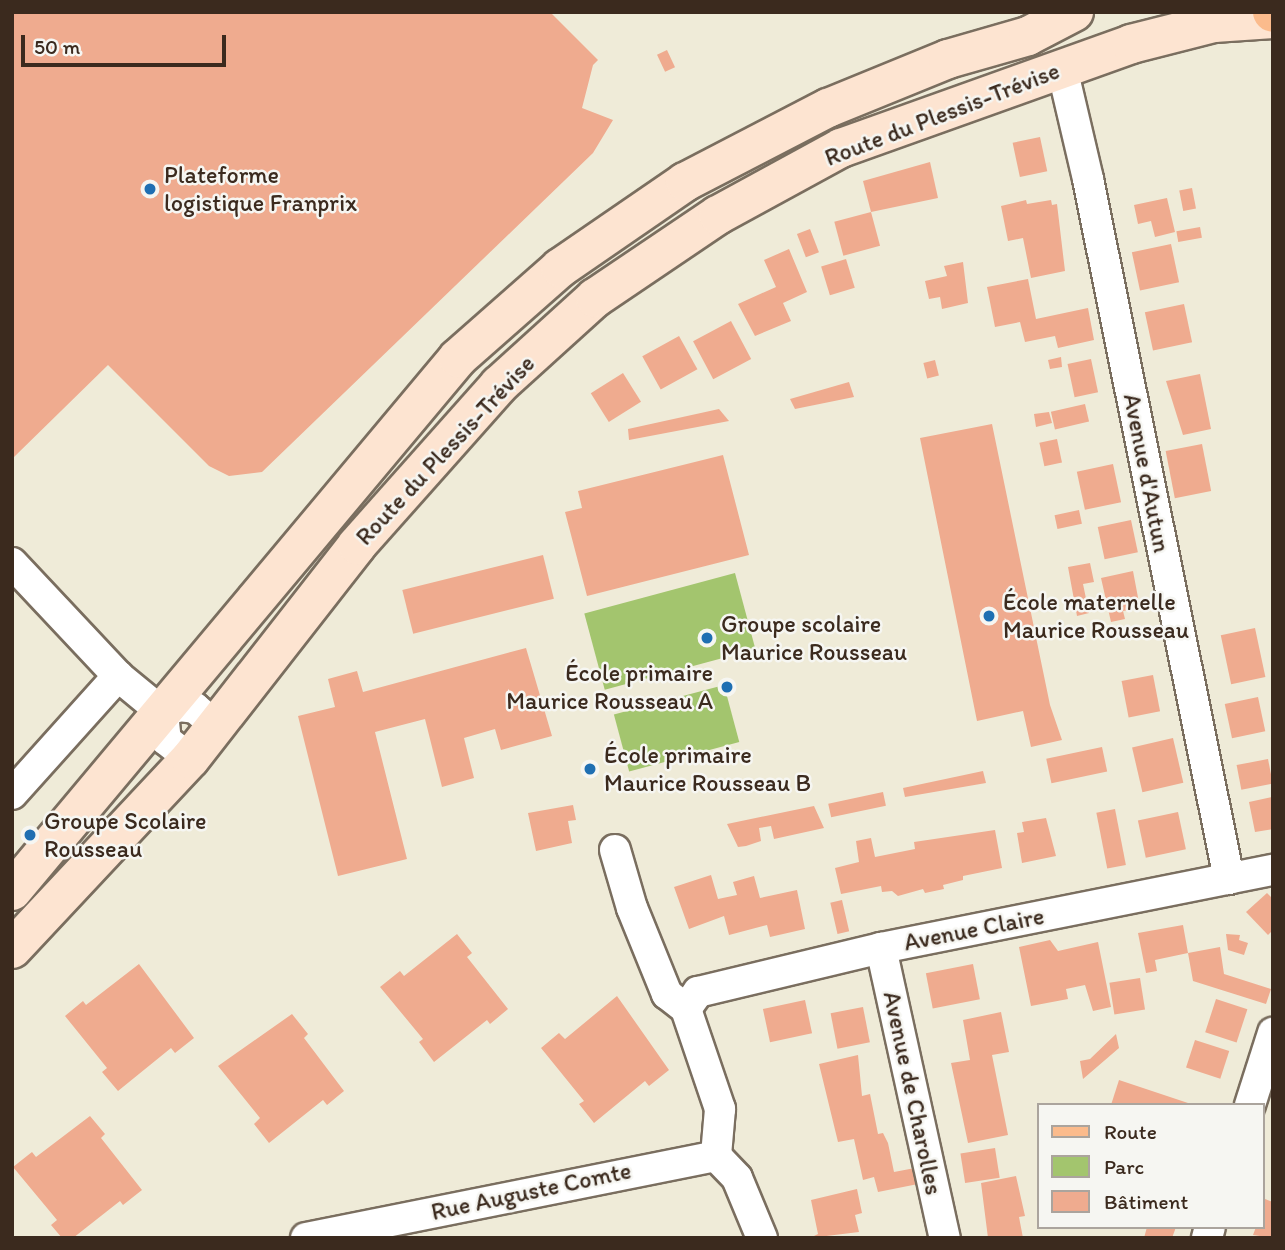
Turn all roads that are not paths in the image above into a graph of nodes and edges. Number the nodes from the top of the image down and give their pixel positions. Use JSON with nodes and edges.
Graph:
{"nodes":[{"id":1,"x":1074,"y":12,"type":"edge"},
{"id":2,"x":1273,"y":19,"type":"edge"},
{"id":3,"x":1062,"y":68,"type":"junction"},
{"id":4,"x":12,"y":563,"type":"edge"},
{"id":5,"x":118,"y":676,"type":"junction"},
{"id":6,"x":163,"y":713,"type":"junction"},
{"id":7,"x":216,"y":726,"type":"junction"},
{"id":8,"x":190,"y":759,"type":"junction"},
{"id":9,"x":12,"y":794,"type":"edge"},
{"id":10,"x":615,"y":850,"type":"dead end"},
{"id":11,"x":1273,"y":870,"type":"edge"},
{"id":12,"x":1229,"y":878,"type":"junction"},
{"id":13,"x":12,"y":891,"type":"edge"},
{"id":14,"x":881,"y":948,"type":"junction"},
{"id":15,"x":12,"y":949,"type":"edge"},
{"id":16,"x":686,"y":1009,"type":"junction"},
{"id":17,"x":1273,"y":1033,"type":"edge"},
{"id":18,"x":1251,"y":1103,"type":"edge"},
{"id":19,"x":716,"y":1156,"type":"junction"},
{"id":20,"x":349,"y":1233,"type":"edge"},
{"id":21,"x":306,"y":1238,"type":"edge"},
{"id":22,"x":762,"y":1238,"type":"edge"},
{"id":23,"x":944,"y":1238,"type":"edge"}],
"edges":[{"from":1,"to":6,"type":"main road","name":"Route du Plessis-Trévise"},
{"from":2,"to":3,"type":"main road","name":"Route du Plessis-Trévise"},
{"from":3,"to":7,"type":"main road","name":"Route du Plessis-Trévise"},
{"from":3,"to":12,"type":"street","name":"Avenue d'Autun"},
{"from":4,"to":5,"type":"street"},
{"from":5,"to":6,"type":"street"},
{"from":5,"to":9,"type":"street"},
{"from":6,"to":7,"type":"street"},
{"from":6,"to":8,"type":"street"},
{"from":6,"to":13,"type":"main road","name":"Route du Plessis-Trévise"},
{"from":7,"to":8,"type":"main road","name":"Route du Plessis-Trévise"},
{"from":8,"to":15,"type":"main road","name":"Route du Plessis-Trévise"},
{"from":10,"to":16,"type":"street"},
{"from":11,"to":12,"type":"street","name":"Avenue Claire"},
{"from":12,"to":14,"type":"street","name":"Avenue Claire"},
{"from":14,"to":16,"type":"street","name":"Avenue Claire"},
{"from":14,"to":23,"type":"street","name":"Avenue de Charolles"},
{"from":16,"to":19,"type":"street"},
{"from":17,"to":18,"type":"street"},
{"from":19,"to":20,"type":"street","name":"Rue Auguste Comte"},
{"from":19,"to":22,"type":"street"},
{"from":20,"to":21,"type":"street","name":"Rue Auguste Comte"}]}
